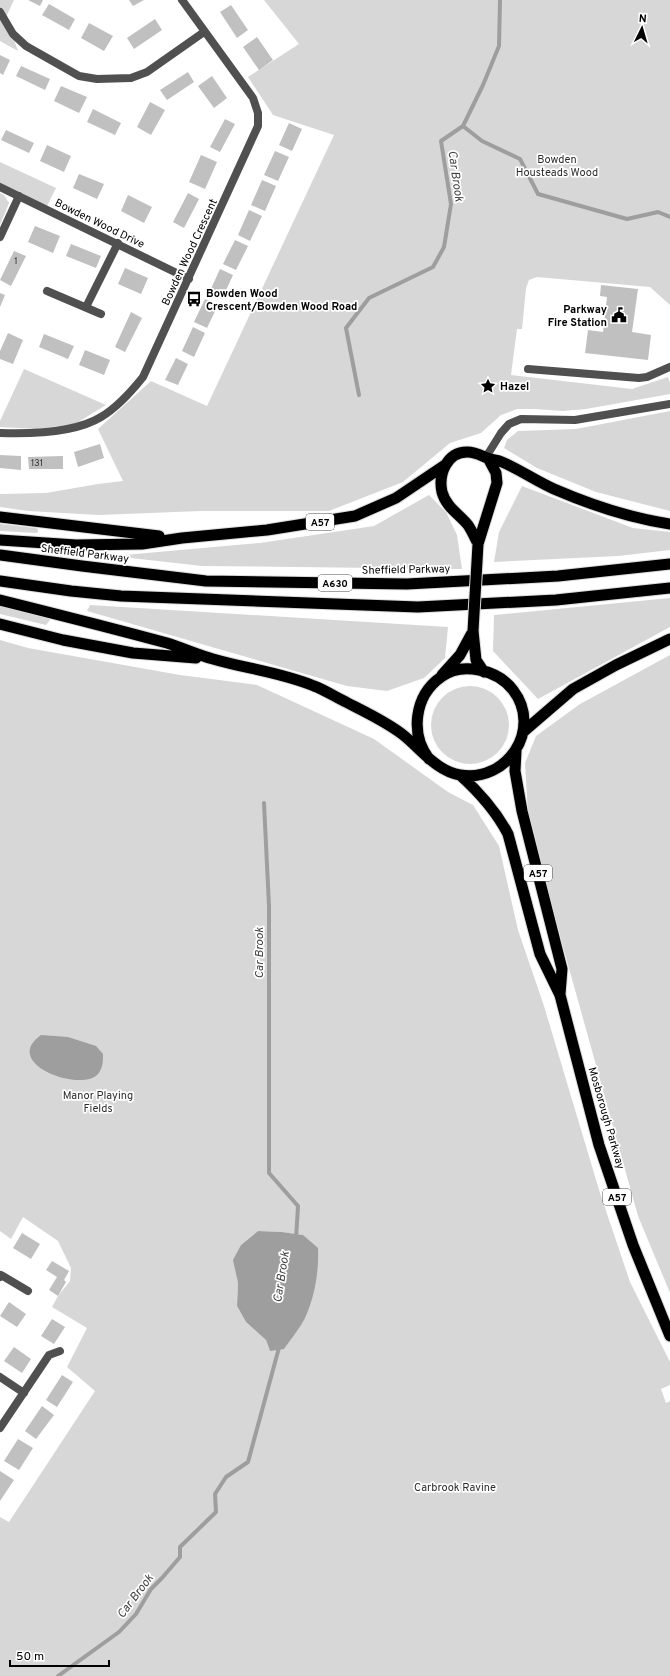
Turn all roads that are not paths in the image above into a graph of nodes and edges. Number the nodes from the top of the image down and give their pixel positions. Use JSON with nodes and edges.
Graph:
{"nodes":[{"id":1,"x":182,"y":0,"type":"edge"},
{"id":2,"x":0,"y":12,"type":"edge"},
{"id":3,"x":204,"y":32,"type":"junction"},
{"id":4,"x":0,"y":187,"type":"edge"},
{"id":5,"x":19,"y":196,"type":"junction"},
{"id":6,"x":0,"y":237,"type":"edge"},
{"id":7,"x":118,"y":243,"type":"junction"},
{"id":8,"x":189,"y":278,"type":"junction"},
{"id":9,"x":47,"y":290,"type":"dead end"},
{"id":10,"x":86,"y":307,"type":"junction"},
{"id":11,"x":101,"y":314,"type":"dead end"},
{"id":12,"x":670,"y":367,"type":"edge"},
{"id":13,"x":528,"y":369,"type":"dead end"},
{"id":14,"x":670,"y":404,"type":"edge"},
{"id":15,"x":0,"y":432,"type":"edge"},
{"id":16,"x":487,"y":458,"type":"junction"},
{"id":17,"x":445,"y":465,"type":"junction"},
{"id":18,"x":0,"y":517,"type":"edge"},
{"id":19,"x":670,"y":524,"type":"edge"},
{"id":20,"x":182,"y":538,"type":"junction"},
{"id":21,"x":0,"y":540,"type":"edge"},
{"id":22,"x":478,"y":544,"type":"junction"},
{"id":23,"x":0,"y":555,"type":"edge"},
{"id":24,"x":670,"y":564,"type":"edge"},
{"id":25,"x":0,"y":582,"type":"edge"},
{"id":26,"x":670,"y":588,"type":"edge"},
{"id":27,"x":0,"y":600,"type":"edge"},
{"id":28,"x":0,"y":624,"type":"edge"},
{"id":29,"x":473,"y":631,"type":"junction"},
{"id":30,"x":670,"y":639,"type":"edge"},
{"id":31,"x":213,"y":659,"type":"junction"},
{"id":32,"x":484,"y":672,"type":"junction"},
{"id":33,"x":440,"y":677,"type":"junction"},
{"id":34,"x":523,"y":732,"type":"junction"},
{"id":35,"x":516,"y":751,"type":"junction"},
{"id":36,"x":429,"y":759,"type":"junction"},
{"id":37,"x":460,"y":775,"type":"junction"},
{"id":38,"x":560,"y":995,"type":"junction"},
{"id":39,"x":0,"y":1276,"type":"edge"},
{"id":40,"x":28,"y":1291,"type":"dead end"},
{"id":41,"x":670,"y":1336,"type":"edge"},
{"id":42,"x":60,"y":1351,"type":"dead end"},
{"id":43,"x":0,"y":1377,"type":"edge"},
{"id":44,"x":24,"y":1393,"type":"junction"},
{"id":45,"x":0,"y":1428,"type":"edge"}],
"edges":[{"from":1,"to":3,"type":"street","name":"Bowden Wood Crescent"},
{"from":2,"to":3,"type":"street"},
{"from":3,"to":8,"type":"street","name":"Bowden Wood Crescent"},
{"from":4,"to":5,"type":"street","name":"Bowden Wood Drive"},
{"from":5,"to":6,"type":"street"},
{"from":5,"to":7,"type":"street","name":"Bowden Wood Drive"},
{"from":7,"to":8,"type":"street","name":"Bowden Wood Drive"},
{"from":7,"to":10,"type":"street"},
{"from":8,"to":15,"type":"street","name":"Bowden Wood Crescent"},
{"from":9,"to":10,"type":"street"},
{"from":10,"to":11,"type":"street"},
{"from":12,"to":13,"type":"street"},
{"from":14,"to":16,"type":"street"},
{"from":16,"to":17,"type":"highway","number":"A57"},
{"from":16,"to":19,"type":"highway"},
{"from":16,"to":22,"type":"highway","number":"A57"},
{"from":17,"to":20,"type":"highway","number":"A57"},
{"from":17,"to":22,"type":"highway"},
{"from":18,"to":20,"type":"highway"},
{"from":20,"to":21,"type":"highway","number":"A57"},
{"from":22,"to":29,"type":"highway","number":"A57","bridge":true},
{"from":23,"to":24,"type":"highway","name":"Sheffield Parkway","number":"A630"},
{"from":25,"to":26,"type":"highway","number":"A630"},
{"from":27,"to":31,"type":"highway","number":"A57"},
{"from":28,"to":31,"type":"highway"},
{"from":29,"to":32,"type":"highway","number":"A57"},
{"from":29,"to":33,"type":"highway","number":"A57"},
{"from":30,"to":34,"type":"highway"},
{"from":31,"to":36,"type":"highway","number":"A57"},
{"from":32,"to":33,"type":"highway","number":"A57"},
{"from":32,"to":34,"type":"highway","number":"A57"},
{"from":33,"to":36,"type":"highway","number":"A57"},
{"from":34,"to":35,"type":"highway","number":"A57"},
{"from":35,"to":37,"type":"highway","number":"A57"},
{"from":35,"to":38,"type":"highway","name":"Mosborough Parkway","number":"A57"},
{"from":36,"to":37,"type":"highway","number":"A57"},
{"from":37,"to":38,"type":"highway","name":"Mosborough Parkway","number":"A57"},
{"from":38,"to":41,"type":"highway","name":"Mosborough Parkway","number":"A57"},
{"from":39,"to":40,"type":"street"},
{"from":42,"to":44,"type":"street"},
{"from":43,"to":44,"type":"street"},
{"from":44,"to":45,"type":"street"}]}
